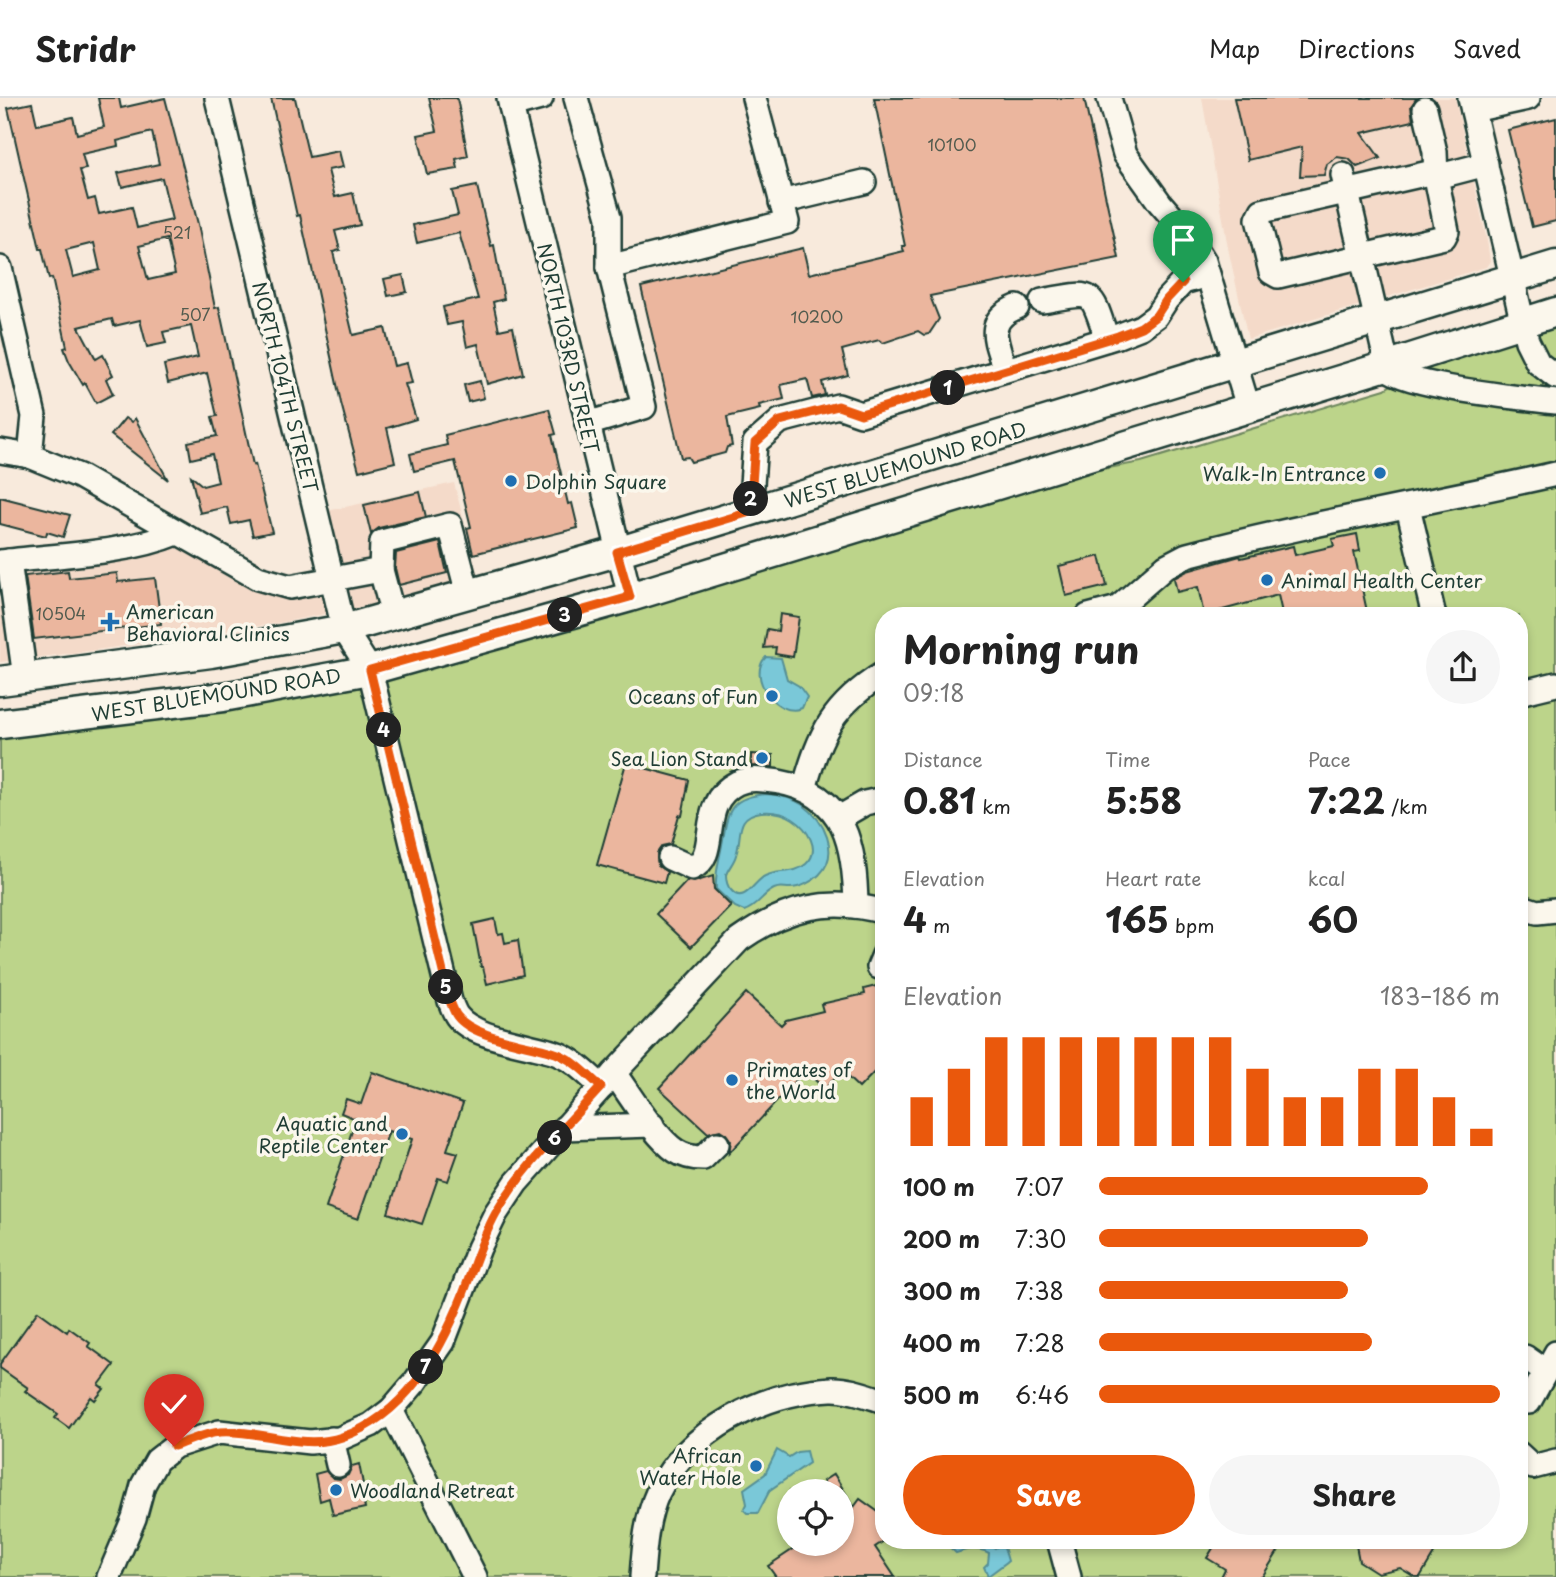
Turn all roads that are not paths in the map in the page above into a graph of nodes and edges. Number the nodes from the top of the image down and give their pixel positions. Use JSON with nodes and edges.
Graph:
{"nodes":[{"id":1,"x":217,"y":98,"type":"edge"},
{"id":2,"x":541,"y":98,"type":"edge"},
{"id":3,"x":576,"y":98,"type":"edge"},
{"id":4,"x":754,"y":98,"type":"edge"},
{"id":5,"x":1109,"y":98,"type":"edge"},
{"id":6,"x":1528,"y":98,"type":"edge"},
{"id":7,"x":510,"y":102,"type":"edge"},
{"id":8,"x":1471,"y":104,"type":"edge"},
{"id":9,"x":1425,"y":109,"type":"dead end"},
{"id":10,"x":1486,"y":164,"type":"junction"},
{"id":11,"x":1436,"y":177,"type":"junction"},
{"id":12,"x":864,"y":182,"type":"dead end"},
{"id":13,"x":1345,"y":183,"type":"junction"},
{"id":14,"x":781,"y":202,"type":"junction"},
{"id":15,"x":1363,"y":257,"type":"junction"},
{"id":16,"x":1556,"y":265,"type":"edge"},
{"id":17,"x":609,"y":267,"type":"junction"},
{"id":18,"x":0,"y":268,"type":"edge"},
{"id":19,"x":1209,"y":275,"type":"junction"},
{"id":20,"x":1512,"y":279,"type":"junction"},
{"id":21,"x":1042,"y":301,"type":"dead end"},
{"id":22,"x":1017,"y":307,"type":"dead end"},
{"id":23,"x":1556,"y":312,"type":"edge"},
{"id":24,"x":1377,"y":320,"type":"junction"},
{"id":25,"x":1522,"y":322,"type":"junction"},
{"id":26,"x":1107,"y":339,"type":"junction"},
{"id":27,"x":1236,"y":363,"type":"junction"},
{"id":28,"x":1386,"y":366,"type":"junction"},
{"id":29,"x":1005,"y":370,"type":"junction"},
{"id":30,"x":1556,"y":377,"type":"edge"},
{"id":31,"x":1556,"y":402,"type":"edge"},
{"id":32,"x":1248,"y":407,"type":"junction"},
{"id":33,"x":587,"y":424,"type":"junction"},
{"id":34,"x":0,"y":451,"type":"edge"},
{"id":35,"x":30,"y":456,"type":"junction"},
{"id":36,"x":1556,"y":474,"type":"edge"},
{"id":37,"x":1408,"y":507,"type":"junction"},
{"id":38,"x":750,"y":512,"type":"junction"},
{"id":39,"x":177,"y":533,"type":"junction"},
{"id":40,"x":617,"y":552,"type":"junction"},
{"id":41,"x":4,"y":561,"type":"edge"},
{"id":42,"x":381,"y":569,"type":"junction"},
{"id":43,"x":333,"y":579,"type":"junction"},
{"id":44,"x":468,"y":594,"type":"junction"},
{"id":45,"x":630,"y":597,"type":"junction"},
{"id":46,"x":1119,"y":607,"type":"edge"},
{"id":47,"x":1432,"y":607,"type":"edge"},
{"id":48,"x":393,"y":615,"type":"junction"},
{"id":49,"x":344,"y":629,"type":"junction"},
{"id":50,"x":370,"y":670,"type":"junction"},
{"id":51,"x":12,"y":679,"type":"edge"},
{"id":52,"x":875,"y":679,"type":"edge"},
{"id":53,"x":1556,"y":684,"type":"edge"},
{"id":54,"x":1528,"y":690,"type":"edge"},
{"id":55,"x":0,"y":724,"type":"edge"},
{"id":56,"x":804,"y":789,"type":"junction"},
{"id":57,"x":875,"y":801,"type":"edge"},
{"id":58,"x":839,"y":818,"type":"junction"},
{"id":59,"x":670,"y":858,"type":"dead end"},
{"id":60,"x":856,"y":906,"type":"junction"},
{"id":61,"x":1528,"y":909,"type":"edge"},
{"id":62,"x":875,"y":910,"type":"edge"},
{"id":63,"x":1556,"y":910,"type":"edge"},
{"id":64,"x":608,"y":1080,"type":"junction"},
{"id":65,"x":652,"y":1125,"type":"junction"},
{"id":66,"x":564,"y":1128,"type":"junction"},
{"id":67,"x":717,"y":1144,"type":"dead end"},
{"id":68,"x":1528,"y":1358,"type":"edge"},
{"id":69,"x":1551,"y":1362,"type":"edge"},
{"id":70,"x":875,"y":1399,"type":"edge"},
{"id":71,"x":1528,"y":1402,"type":"edge"},
{"id":72,"x":391,"y":1410,"type":"junction"},
{"id":73,"x":332,"y":1439,"type":"junction"},
{"id":74,"x":1556,"y":1461,"type":"edge"},
{"id":75,"x":1528,"y":1462,"type":"edge"},
{"id":76,"x":338,"y":1465,"type":"dead end"},
{"id":77,"x":1061,"y":1549,"type":"edge"},
{"id":78,"x":109,"y":1577,"type":"edge"},
{"id":79,"x":475,"y":1577,"type":"edge"},
{"id":80,"x":642,"y":1577,"type":"edge"},
{"id":81,"x":1069,"y":1577,"type":"edge"}],
"edges":[{"from":1,"to":43,"type":"street","name":"NORTH 104TH STREET"},
{"from":2,"to":7,"type":"street"},
{"from":3,"to":17,"type":"street"},
{"from":4,"to":14,"type":"street"},
{"from":5,"to":19,"type":"street"},
{"from":6,"to":8,"type":"street"},
{"from":7,"to":33,"type":"street","name":"NORTH 103RD STREET"},
{"from":8,"to":10,"type":"street"},
{"from":9,"to":11,"type":"street"},
{"from":10,"to":11,"type":"street"},
{"from":10,"to":20,"type":"street"},
{"from":11,"to":13,"type":"street"},
{"from":11,"to":15,"type":"street"},
{"from":12,"to":14,"type":"street"},
{"from":13,"to":15,"type":"street"},
{"from":13,"to":15,"type":"street"},
{"from":14,"to":17,"type":"street"},
{"from":15,"to":24,"type":"street"},
{"from":16,"to":20,"type":"main road","name":"WEST BLUEMOUND ROAD"},
{"from":17,"to":33,"type":"street"},
{"from":18,"to":35,"type":"street"},
{"from":19,"to":26,"type":"street"},
{"from":19,"to":27,"type":"street"},
{"from":20,"to":24,"type":"main road","name":"WEST BLUEMOUND ROAD"},
{"from":20,"to":25,"type":"street"},
{"from":21,"to":26,"type":"street"},
{"from":22,"to":29,"type":"street"},
{"from":23,"to":25,"type":"main road","name":"WEST BLUEMOUND ROAD"},
{"from":24,"to":27,"type":"main road","name":"WEST BLUEMOUND ROAD"},
{"from":24,"to":28,"type":"street"},
{"from":25,"to":28,"type":"main road","name":"WEST BLUEMOUND ROAD"},
{"from":25,"to":30,"type":"street"},
{"from":26,"to":29,"type":"street"},
{"from":27,"to":32,"type":"street"},
{"from":27,"to":38,"type":"main road","name":"WEST BLUEMOUND ROAD"},
{"from":28,"to":31,"type":"street"},
{"from":28,"to":32,"type":"main road","name":"WEST BLUEMOUND ROAD"},
{"from":29,"to":38,"type":"street"},
{"from":32,"to":45,"type":"main road","name":"WEST BLUEMOUND ROAD"},
{"from":33,"to":40,"type":"street","name":"NORTH 103RD STREET"},
{"from":34,"to":35,"type":"street"},
{"from":35,"to":39,"type":"street"},
{"from":36,"to":37,"type":"street"},
{"from":37,"to":46,"type":"street"},
{"from":37,"to":47,"type":"street"},
{"from":38,"to":40,"type":"main road","name":"WEST BLUEMOUND ROAD"},
{"from":39,"to":41,"type":"street"},
{"from":39,"to":43,"type":"street"},
{"from":40,"to":44,"type":"main road","name":"WEST BLUEMOUND ROAD"},
{"from":40,"to":45,"type":"street","name":"NORTH 103RD STREET"},
{"from":41,"to":51,"type":"street"},
{"from":42,"to":43,"type":"street"},
{"from":42,"to":44,"type":"street"},
{"from":42,"to":48,"type":"street"},
{"from":43,"to":49,"type":"street","name":"NORTH 104TH STREET"},
{"from":44,"to":48,"type":"main road","name":"WEST BLUEMOUND ROAD"},
{"from":45,"to":50,"type":"main road","name":"WEST BLUEMOUND ROAD"},
{"from":48,"to":49,"type":"main road","name":"WEST BLUEMOUND ROAD"},
{"from":49,"to":50,"type":"street","name":"NORTH 104TH STREET"},
{"from":49,"to":51,"type":"main road","name":"WEST BLUEMOUND ROAD"},
{"from":50,"to":55,"type":"main road","name":"WEST BLUEMOUND ROAD"},
{"from":50,"to":64,"type":"street","name":"NORTH 104TH STREET"},
{"from":52,"to":56,"type":"street"},
{"from":53,"to":54,"type":"street"},
{"from":56,"to":58,"type":"street"},
{"from":56,"to":59,"type":"street"},
{"from":57,"to":58,"type":"street"},
{"from":58,"to":60,"type":"street"},
{"from":60,"to":62,"type":"street"},
{"from":60,"to":64,"type":"street"},
{"from":61,"to":63,"type":"street"},
{"from":64,"to":65,"type":"street","name":"NORTH 104TH STREET"},
{"from":64,"to":66,"type":"street"},
{"from":65,"to":66,"type":"street"},
{"from":65,"to":67,"type":"street","name":"NORTH 104TH STREET"},
{"from":66,"to":72,"type":"street"},
{"from":68,"to":69,"type":"street"},
{"from":69,"to":71,"type":"street"},
{"from":70,"to":80,"type":"street"},
{"from":72,"to":73,"type":"street"},
{"from":72,"to":79,"type":"street"},
{"from":73,"to":76,"type":"street"},
{"from":73,"to":78,"type":"street"},
{"from":74,"to":75,"type":"street"},
{"from":77,"to":81,"type":"street"}]}
